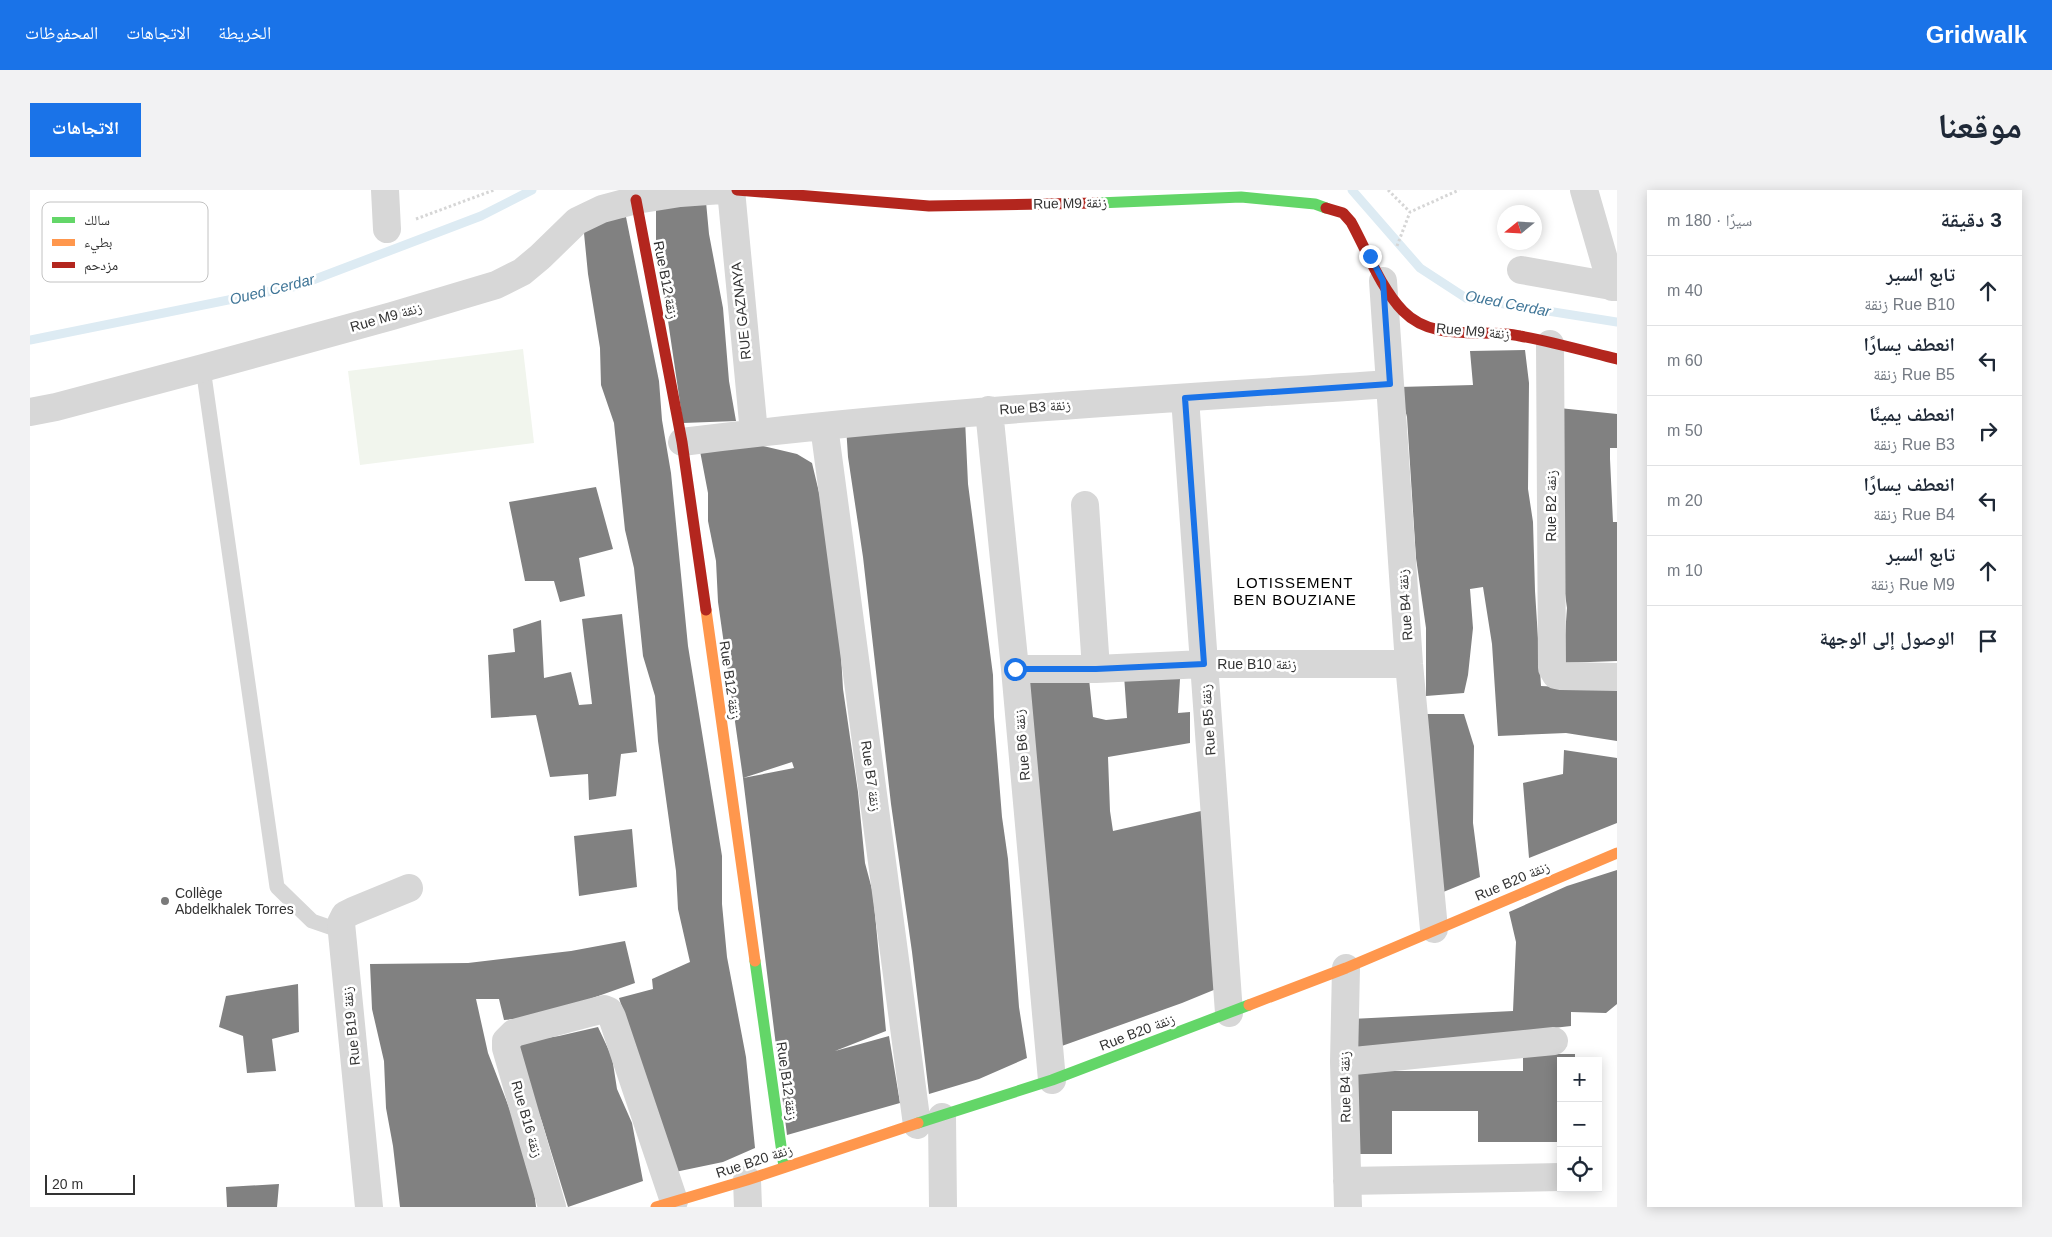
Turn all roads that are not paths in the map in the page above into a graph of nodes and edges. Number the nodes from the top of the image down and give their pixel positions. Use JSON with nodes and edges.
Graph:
{"nodes":[{"id":1,"x":385,"y":190,"type":"edge"},
{"id":2,"x":722,"y":190,"type":"edge"},
{"id":3,"x":731,"y":190,"type":"edge"},
{"id":4,"x":737,"y":190,"type":"edge"},
{"id":5,"x":1584,"y":190,"type":"edge"},
{"id":6,"x":636,"y":200,"type":"junction"},
{"id":7,"x":387,"y":229,"type":"road end"},
{"id":8,"x":1521,"y":270,"type":"dead end"},
{"id":9,"x":1383,"y":281,"type":"junction"},
{"id":10,"x":1614,"y":287,"type":"edge"},
{"id":11,"x":1550,"y":344,"type":"junction"},
{"id":12,"x":1617,"y":359,"type":"edge"},
{"id":13,"x":203,"y":368,"type":"junction"},
{"id":14,"x":1390,"y":384,"type":"junction"},
{"id":15,"x":1185,"y":398,"type":"junction"},
{"id":16,"x":989,"y":410,"type":"junction"},
{"id":17,"x":30,"y":412,"type":"edge"},
{"id":18,"x":824,"y":426,"type":"junction"},
{"id":19,"x":754,"y":433,"type":"junction"},
{"id":20,"x":682,"y":442,"type":"junction"},
{"id":21,"x":1085,"y":505,"type":"dead end"},
{"id":22,"x":1204,"y":664,"type":"junction"},
{"id":23,"x":1409,"y":664,"type":"junction"},
{"id":24,"x":1015,"y":669,"type":"junction"},
{"id":25,"x":1096,"y":669,"type":"junction"},
{"id":26,"x":1617,"y":677,"type":"edge"},
{"id":27,"x":1617,"y":853,"type":"edge"},
{"id":28,"x":409,"y":888,"type":"dead end"},
{"id":29,"x":1434,"y":929,"type":"junction"},
{"id":30,"x":341,"y":931,"type":"junction"},
{"id":31,"x":1346,"y":968,"type":"junction"},
{"id":32,"x":1229,"y":1013,"type":"junction"},
{"id":33,"x":1554,"y":1041,"type":"dead end"},
{"id":34,"x":1344,"y":1062,"type":"junction"},
{"id":35,"x":1052,"y":1080,"type":"junction"},
{"id":36,"x":929,"y":1121,"type":"junction"},
{"id":37,"x":784,"y":1167,"type":"junction"},
{"id":38,"x":1557,"y":1177,"type":"edge"},
{"id":39,"x":747,"y":1180,"type":"junction"},
{"id":40,"x":1348,"y":1194,"type":"edge"},
{"id":41,"x":665,"y":1204,"type":"edge"},
{"id":42,"x":369,"y":1207,"type":"edge"},
{"id":43,"x":552,"y":1207,"type":"edge"},
{"id":44,"x":748,"y":1207,"type":"edge"},
{"id":45,"x":943,"y":1207,"type":"edge"}],
"edges":[{"from":1,"to":7,"type":"street"},
{"from":2,"to":6,"type":"street","name":"Rue M9 زنقة"},
{"from":3,"to":19,"type":"street","name":"RUE GAZNAYA"},
{"from":4,"to":9,"type":"street","name":"Rue M9 زنقة"},
{"from":5,"to":10,"type":"street"},
{"from":6,"to":13,"type":"street","name":"Rue M9 زنقة"},
{"from":6,"to":20,"type":"street","name":"Rue B12 زنقة"},
{"from":8,"to":10,"type":"street"},
{"from":9,"to":11,"type":"street","name":"Rue M9 زنقة"},
{"from":9,"to":14,"type":"street","name":"Rue B4 زنقة"},
{"from":11,"to":12,"type":"street"},
{"from":11,"to":26,"type":"street","name":"Rue B2 زنقة"},
{"from":13,"to":17,"type":"street","name":"Rue M9 زنقة"},
{"from":13,"to":30,"type":"lane"},
{"from":14,"to":15,"type":"street","name":"Rue B3 زنقة"},
{"from":14,"to":23,"type":"street","name":"Rue B4 زنقة"},
{"from":15,"to":16,"type":"street","name":"Rue B3 زنقة"},
{"from":15,"to":22,"type":"street","name":"Rue B5 زنقة"},
{"from":16,"to":18,"type":"street","name":"Rue B3 زنقة"},
{"from":16,"to":24,"type":"street","name":"Rue B6 زنقة"},
{"from":18,"to":19,"type":"street","name":"Rue B3 زنقة"},
{"from":18,"to":36,"type":"street","name":"Rue B7 زنقة"},
{"from":19,"to":20,"type":"street","name":"Rue B3 زنقة"},
{"from":20,"to":37,"type":"street","name":"Rue B12 زنقة"},
{"from":21,"to":25,"type":"street"},
{"from":22,"to":23,"type":"street","name":"Rue B10 زنقة"},
{"from":22,"to":25,"type":"street","name":"Rue B10 زنقة"},
{"from":22,"to":32,"type":"street","name":"Rue B5 زنقة"},
{"from":23,"to":29,"type":"street","name":"Rue B4 زنقة"},
{"from":24,"to":25,"type":"street","name":"Rue B10 زنقة"},
{"from":24,"to":35,"type":"street","name":"Rue B6 زنقة"},
{"from":27,"to":29,"type":"street","name":"Rue B20 زنقة"},
{"from":28,"to":30,"type":"street"},
{"from":29,"to":31,"type":"street","name":"Rue B20 زنقة"},
{"from":30,"to":42,"type":"street","name":"Rue B19 زنقة"},
{"from":31,"to":32,"type":"street","name":"Rue B20 زنقة"},
{"from":31,"to":34,"type":"street","name":"Rue B4 زنقة"},
{"from":32,"to":35,"type":"street","name":"Rue B20 زنقة"},
{"from":33,"to":34,"type":"street"},
{"from":34,"to":40,"type":"street","name":"Rue B4 زنقة"},
{"from":35,"to":36,"type":"street","name":"Rue B20 زنقة"},
{"from":36,"to":37,"type":"street","name":"Rue B20 زنقة"},
{"from":36,"to":45,"type":"street","name":"Rue B7 زنقة"},
{"from":37,"to":39,"type":"street","name":"Rue B20 زنقة"},
{"from":38,"to":40,"type":"street"},
{"from":39,"to":41,"type":"street","name":"Rue B20 زنقة"},
{"from":39,"to":44,"type":"street"},
{"from":41,"to":43,"type":"street","name":"Rue B16 زنقة"}]}
